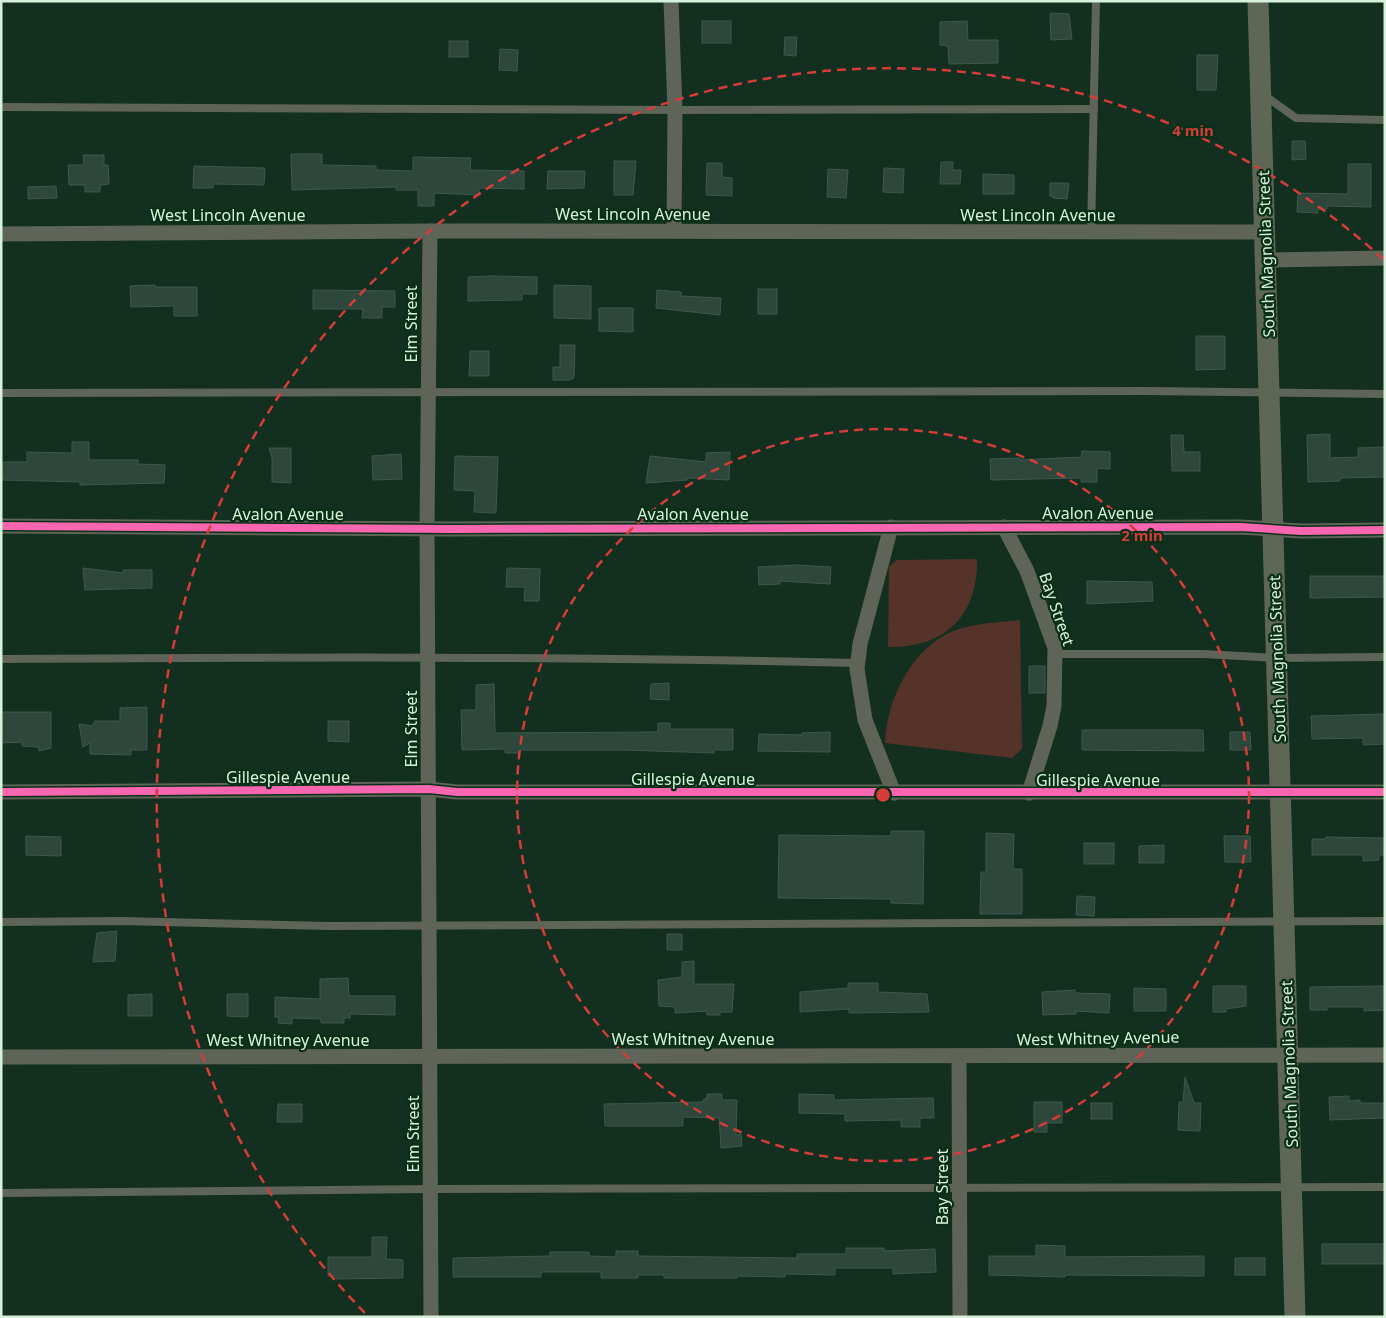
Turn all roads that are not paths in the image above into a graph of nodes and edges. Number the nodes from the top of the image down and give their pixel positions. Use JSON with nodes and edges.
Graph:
{"nodes":[{"id":1,"x":671,"y":1,"type":"edge"},
{"id":2,"x":1096,"y":1,"type":"edge"},
{"id":3,"x":1258,"y":1,"type":"edge"},
{"id":4,"x":1260,"y":93,"type":"junction"},
{"id":5,"x":1,"y":107,"type":"edge"},
{"id":6,"x":1094,"y":109,"type":"junction"},
{"id":7,"x":675,"y":110,"type":"junction"},
{"id":8,"x":1385,"y":120,"type":"edge"},
{"id":9,"x":430,"y":231,"type":"junction"},
{"id":10,"x":674,"y":231,"type":"junction"},
{"id":11,"x":1264,"y":232,"type":"junction"},
{"id":12,"x":1091,"y":233,"type":"junction"},
{"id":13,"x":1,"y":234,"type":"edge"},
{"id":14,"x":1385,"y":258,"type":"edge"},
{"id":15,"x":1267,"y":260,"type":"junction"},
{"id":16,"x":1,"y":393,"type":"edge"},
{"id":17,"x":428,"y":393,"type":"junction"},
{"id":18,"x":1270,"y":394,"type":"junction"},
{"id":19,"x":1385,"y":394,"type":"edge"},
{"id":20,"x":1,"y":526,"type":"edge"},
{"id":21,"x":891,"y":527,"type":"junction"},
{"id":22,"x":1004,"y":527,"type":"junction"},
{"id":23,"x":427,"y":528,"type":"junction"},
{"id":24,"x":1274,"y":530,"type":"junction"},
{"id":25,"x":1385,"y":530,"type":"edge"},
{"id":26,"x":1055,"y":654,"type":"junction"},
{"id":27,"x":1385,"y":657,"type":"edge"},
{"id":28,"x":1277,"y":658,"type":"junction"},
{"id":29,"x":1,"y":659,"type":"edge"},
{"id":30,"x":428,"y":659,"type":"junction"},
{"id":31,"x":858,"y":662,"type":"junction"},
{"id":32,"x":429,"y":789,"type":"junction"},
{"id":33,"x":1,"y":792,"type":"edge"},
{"id":34,"x":1385,"y":792,"type":"edge"},
{"id":35,"x":894,"y":793,"type":"junction"},
{"id":36,"x":1029,"y":793,"type":"junction"},
{"id":37,"x":1281,"y":793,"type":"junction"},
{"id":38,"x":1385,"y":921,"type":"edge"},
{"id":39,"x":1,"y":922,"type":"edge"},
{"id":40,"x":1284,"y":922,"type":"junction"},
{"id":41,"x":429,"y":924,"type":"junction"},
{"id":42,"x":1385,"y":1055,"type":"edge"},
{"id":43,"x":1289,"y":1056,"type":"junction"},
{"id":44,"x":1,"y":1057,"type":"edge"},
{"id":45,"x":959,"y":1057,"type":"junction"},
{"id":46,"x":429,"y":1058,"type":"junction"},
{"id":47,"x":1385,"y":1187,"type":"edge"},
{"id":48,"x":1292,"y":1188,"type":"junction"},
{"id":49,"x":431,"y":1189,"type":"junction"},
{"id":50,"x":960,"y":1189,"type":"junction"},
{"id":51,"x":1,"y":1193,"type":"edge"},
{"id":52,"x":431,"y":1317,"type":"edge"},
{"id":53,"x":960,"y":1317,"type":"edge"},
{"id":54,"x":1296,"y":1317,"type":"edge"}],
"edges":[{"from":1,"to":7,"type":"street"},
{"from":2,"to":6,"type":"lane"},
{"from":3,"to":4,"type":"street","name":"South Magnolia Street"},
{"from":4,"to":8,"type":"lane"},
{"from":4,"to":11,"type":"street","name":"South Magnolia Street"},
{"from":5,"to":7,"type":"lane"},
{"from":6,"to":7,"type":"lane"},
{"from":6,"to":12,"type":"lane"},
{"from":7,"to":10,"type":"street"},
{"from":9,"to":10,"type":"street","name":"West Lincoln Avenue"},
{"from":9,"to":13,"type":"street","name":"West Lincoln Avenue"},
{"from":9,"to":17,"type":"street","name":"Elm Street"},
{"from":10,"to":12,"type":"street","name":"West Lincoln Avenue"},
{"from":11,"to":12,"type":"street","name":"West Lincoln Avenue"},
{"from":11,"to":15,"type":"street","name":"South Magnolia Street"},
{"from":14,"to":15,"type":"street"},
{"from":15,"to":18,"type":"street","name":"South Magnolia Street"},
{"from":16,"to":17,"type":"lane"},
{"from":17,"to":18,"type":"lane"},
{"from":17,"to":23,"type":"street","name":"Elm Street"},
{"from":18,"to":19,"type":"lane"},
{"from":18,"to":24,"type":"street","name":"South Magnolia Street"},
{"from":20,"to":23,"type":"street","name":"Avalon Avenue"},
{"from":21,"to":22,"type":"street","name":"Avalon Avenue"},
{"from":21,"to":23,"type":"street","name":"Avalon Avenue"},
{"from":21,"to":31,"type":"street"},
{"from":22,"to":24,"type":"street","name":"Avalon Avenue"},
{"from":22,"to":26,"type":"street","name":"Bay Street"},
{"from":23,"to":30,"type":"street","name":"Elm Street"},
{"from":24,"to":25,"type":"street","name":"Avalon Avenue"},
{"from":24,"to":28,"type":"street","name":"South Magnolia Street"},
{"from":26,"to":28,"type":"lane"},
{"from":26,"to":36,"type":"street","name":"Bay Street"},
{"from":27,"to":28,"type":"lane"},
{"from":28,"to":37,"type":"street","name":"South Magnolia Street"},
{"from":29,"to":30,"type":"lane"},
{"from":30,"to":31,"type":"lane"},
{"from":30,"to":32,"type":"street","name":"Elm Street"},
{"from":31,"to":35,"type":"street"},
{"from":32,"to":33,"type":"street","name":"Gillespie Avenue"},
{"from":32,"to":35,"type":"street","name":"Gillespie Avenue"},
{"from":32,"to":41,"type":"street","name":"Elm Street"},
{"from":34,"to":37,"type":"street","name":"Gillespie Avenue"},
{"from":35,"to":36,"type":"street","name":"Gillespie Avenue"},
{"from":36,"to":37,"type":"street","name":"Gillespie Avenue"},
{"from":37,"to":40,"type":"street","name":"South Magnolia Street"},
{"from":38,"to":40,"type":"lane"},
{"from":39,"to":41,"type":"lane"},
{"from":40,"to":41,"type":"lane"},
{"from":40,"to":43,"type":"street","name":"South Magnolia Street"},
{"from":41,"to":46,"type":"street","name":"Elm Street"},
{"from":42,"to":43,"type":"street","name":"West Whitney Avenue"},
{"from":43,"to":45,"type":"street","name":"West Whitney Avenue"},
{"from":43,"to":48,"type":"street","name":"South Magnolia Street"},
{"from":44,"to":46,"type":"street","name":"West Whitney Avenue"},
{"from":45,"to":46,"type":"street","name":"West Whitney Avenue"},
{"from":45,"to":50,"type":"street","name":"Bay Street"},
{"from":46,"to":49,"type":"street","name":"Elm Street"},
{"from":47,"to":48,"type":"lane"},
{"from":48,"to":50,"type":"lane"},
{"from":48,"to":54,"type":"street","name":"South Magnolia Street"},
{"from":49,"to":50,"type":"lane"},
{"from":49,"to":51,"type":"lane"},
{"from":49,"to":52,"type":"street","name":"Elm Street"},
{"from":50,"to":53,"type":"street","name":"Bay Street"}]}
